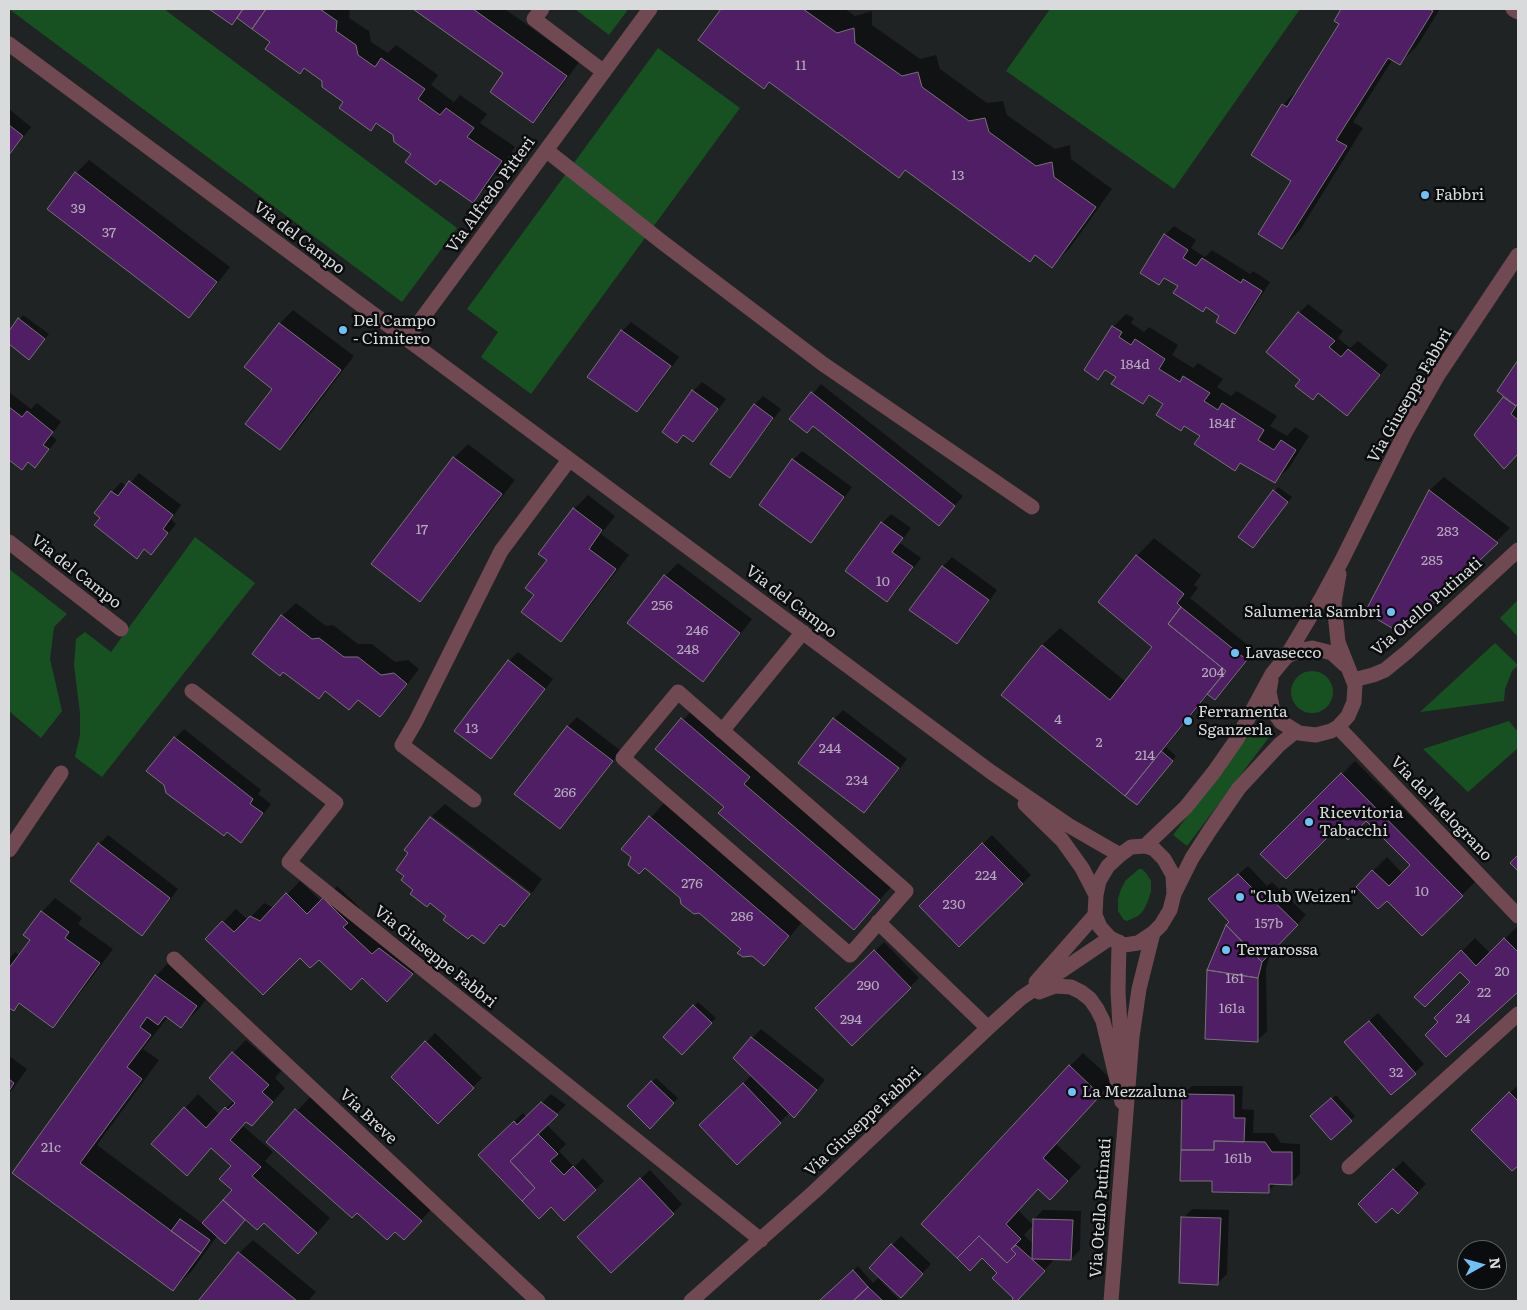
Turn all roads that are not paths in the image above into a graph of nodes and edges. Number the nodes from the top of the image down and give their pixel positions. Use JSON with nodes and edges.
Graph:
{"nodes":[{"id":1,"x":542,"y":9,"type":"edge"},
{"id":2,"x":650,"y":9,"type":"edge"},
{"id":3,"x":1513,"y":9,"type":"edge"},
{"id":4,"x":1518,"y":12,"type":"edge"},
{"id":5,"x":9,"y":44,"type":"edge"},
{"id":6,"x":604,"y":72,"type":"junction"},
{"id":7,"x":546,"y":150,"type":"junction"},
{"id":8,"x":1518,"y":255,"type":"edge"},
{"id":9,"x":407,"y":339,"type":"junction"},
{"id":10,"x":569,"y":460,"type":"junction"},
{"id":11,"x":1032,"y":507,"type":"dead end"},
{"id":12,"x":9,"y":542,"type":"edge"},
{"id":13,"x":1518,"y":550,"type":"edge"},
{"id":14,"x":1342,"y":560,"type":"junction"},
{"id":15,"x":121,"y":629,"type":"dead end"},
{"id":16,"x":803,"y":632,"type":"junction"},
{"id":17,"x":1286,"y":657,"type":"junction"},
{"id":18,"x":1350,"y":673,"type":"junction"},
{"id":19,"x":1272,"y":674,"type":"junction"},
{"id":20,"x":192,"y":691,"type":"dead end"},
{"id":21,"x":1338,"y":727,"type":"junction"},
{"id":22,"x":722,"y":731,"type":"junction"},
{"id":23,"x":1296,"y":731,"type":"junction"},
{"id":24,"x":991,"y":772,"type":"junction"},
{"id":25,"x":61,"y":773,"type":"dead end"},
{"id":26,"x":474,"y":800,"type":"dead end"},
{"id":27,"x":1144,"y":846,"type":"junction"},
{"id":28,"x":9,"y":850,"type":"edge"},
{"id":29,"x":1120,"y":855,"type":"junction"},
{"id":30,"x":1174,"y":894,"type":"junction"},
{"id":31,"x":1096,"y":895,"type":"junction"},
{"id":32,"x":1095,"y":915,"type":"junction"},
{"id":33,"x":1518,"y":916,"type":"edge"},
{"id":34,"x":878,"y":922,"type":"junction"},
{"id":35,"x":1153,"y":933,"type":"junction"},
{"id":36,"x":1114,"y":940,"type":"junction"},
{"id":37,"x":174,"y":959,"type":"dead end"},
{"id":38,"x":1021,"y":998,"type":"junction"},
{"id":39,"x":1518,"y":1014,"type":"edge"},
{"id":40,"x":988,"y":1028,"type":"junction"},
{"id":41,"x":1126,"y":1118,"type":"junction"},
{"id":42,"x":1349,"y":1167,"type":"dead end"},
{"id":43,"x":761,"y":1240,"type":"junction"},
{"id":44,"x":538,"y":1301,"type":"edge"},
{"id":45,"x":691,"y":1301,"type":"edge"},
{"id":46,"x":1111,"y":1301,"type":"edge"}],
"edges":[{"from":1,"to":6,"type":"street"},
{"from":2,"to":6,"type":"street","name":"Via Alfredo Pitteri"},
{"from":3,"to":4,"type":"street"},
{"from":5,"to":9,"type":"street","name":"Via del Campo"},
{"from":6,"to":7,"type":"street","name":"Via Alfredo Pitteri"},
{"from":7,"to":9,"type":"street","name":"Via Alfredo Pitteri"},
{"from":7,"to":11,"type":"street"},
{"from":8,"to":14,"type":"street","name":"Via Giuseppe Fabbri"},
{"from":9,"to":10,"type":"street","name":"Via del Campo"},
{"from":10,"to":16,"type":"street","name":"Via del Campo"},
{"from":10,"to":26,"type":"street"},
{"from":12,"to":15,"type":"street","name":"Via del Campo"},
{"from":13,"to":18,"type":"street","name":"Via Otello Putinati"},
{"from":14,"to":17,"type":"street","name":"Via Giuseppe Fabbri"},
{"from":14,"to":18,"type":"street","name":"Via Giuseppe Fabbri"},
{"from":16,"to":22,"type":"street"},
{"from":16,"to":24,"type":"street","name":"Via del Campo"},
{"from":17,"to":18,"type":"street"},
{"from":17,"to":19,"type":"street","name":"Via Giuseppe Fabbri"},
{"from":18,"to":21,"type":"street","name":"Via Giuseppe Fabbri"},
{"from":19,"to":23,"type":"street"},
{"from":19,"to":27,"type":"street","name":"Via Giuseppe Fabbri"},
{"from":20,"to":43,"type":"street","name":"Via Giuseppe Fabbri"},
{"from":21,"to":23,"type":"street"},
{"from":21,"to":33,"type":"street","name":"Via del Melograno"},
{"from":22,"to":34,"type":"street"},
{"from":22,"to":34,"type":"street"},
{"from":23,"to":30,"type":"street"},
{"from":24,"to":29,"type":"street","name":"Via del Campo"},
{"from":24,"to":31,"type":"street","name":"Via del Campo"},
{"from":25,"to":28,"type":"street"},
{"from":27,"to":29,"type":"street","name":"Via Giuseppe Fabbri"},
{"from":27,"to":30,"type":"street","name":"Via Giuseppe Fabbri"},
{"from":29,"to":31,"type":"street","name":"Via Giuseppe Fabbri"},
{"from":30,"to":35,"type":"street","name":"Via Giuseppe Fabbri"},
{"from":31,"to":32,"type":"street","name":"Via Giuseppe Fabbri"},
{"from":32,"to":36,"type":"street"},
{"from":32,"to":38,"type":"street","name":"Via Giuseppe Fabbri"},
{"from":34,"to":40,"type":"street"},
{"from":35,"to":36,"type":"street","name":"Via Giuseppe Fabbri"},
{"from":35,"to":41,"type":"street","name":"Via Otello Putinati"},
{"from":36,"to":38,"type":"street","name":"Via Giuseppe Fabbri"},
{"from":36,"to":41,"type":"street","name":"Via Otello Putinati"},
{"from":37,"to":44,"type":"street","name":"Via Breve"},
{"from":38,"to":40,"type":"street","name":"Via Giuseppe Fabbri"},
{"from":38,"to":41,"type":"street","name":"Via Giuseppe Fabbri"},
{"from":39,"to":42,"type":"street"},
{"from":40,"to":43,"type":"street","name":"Via Giuseppe Fabbri"},
{"from":41,"to":46,"type":"street","name":"Via Otello Putinati"},
{"from":43,"to":45,"type":"street","name":"Via Giuseppe Fabbri"}]}
